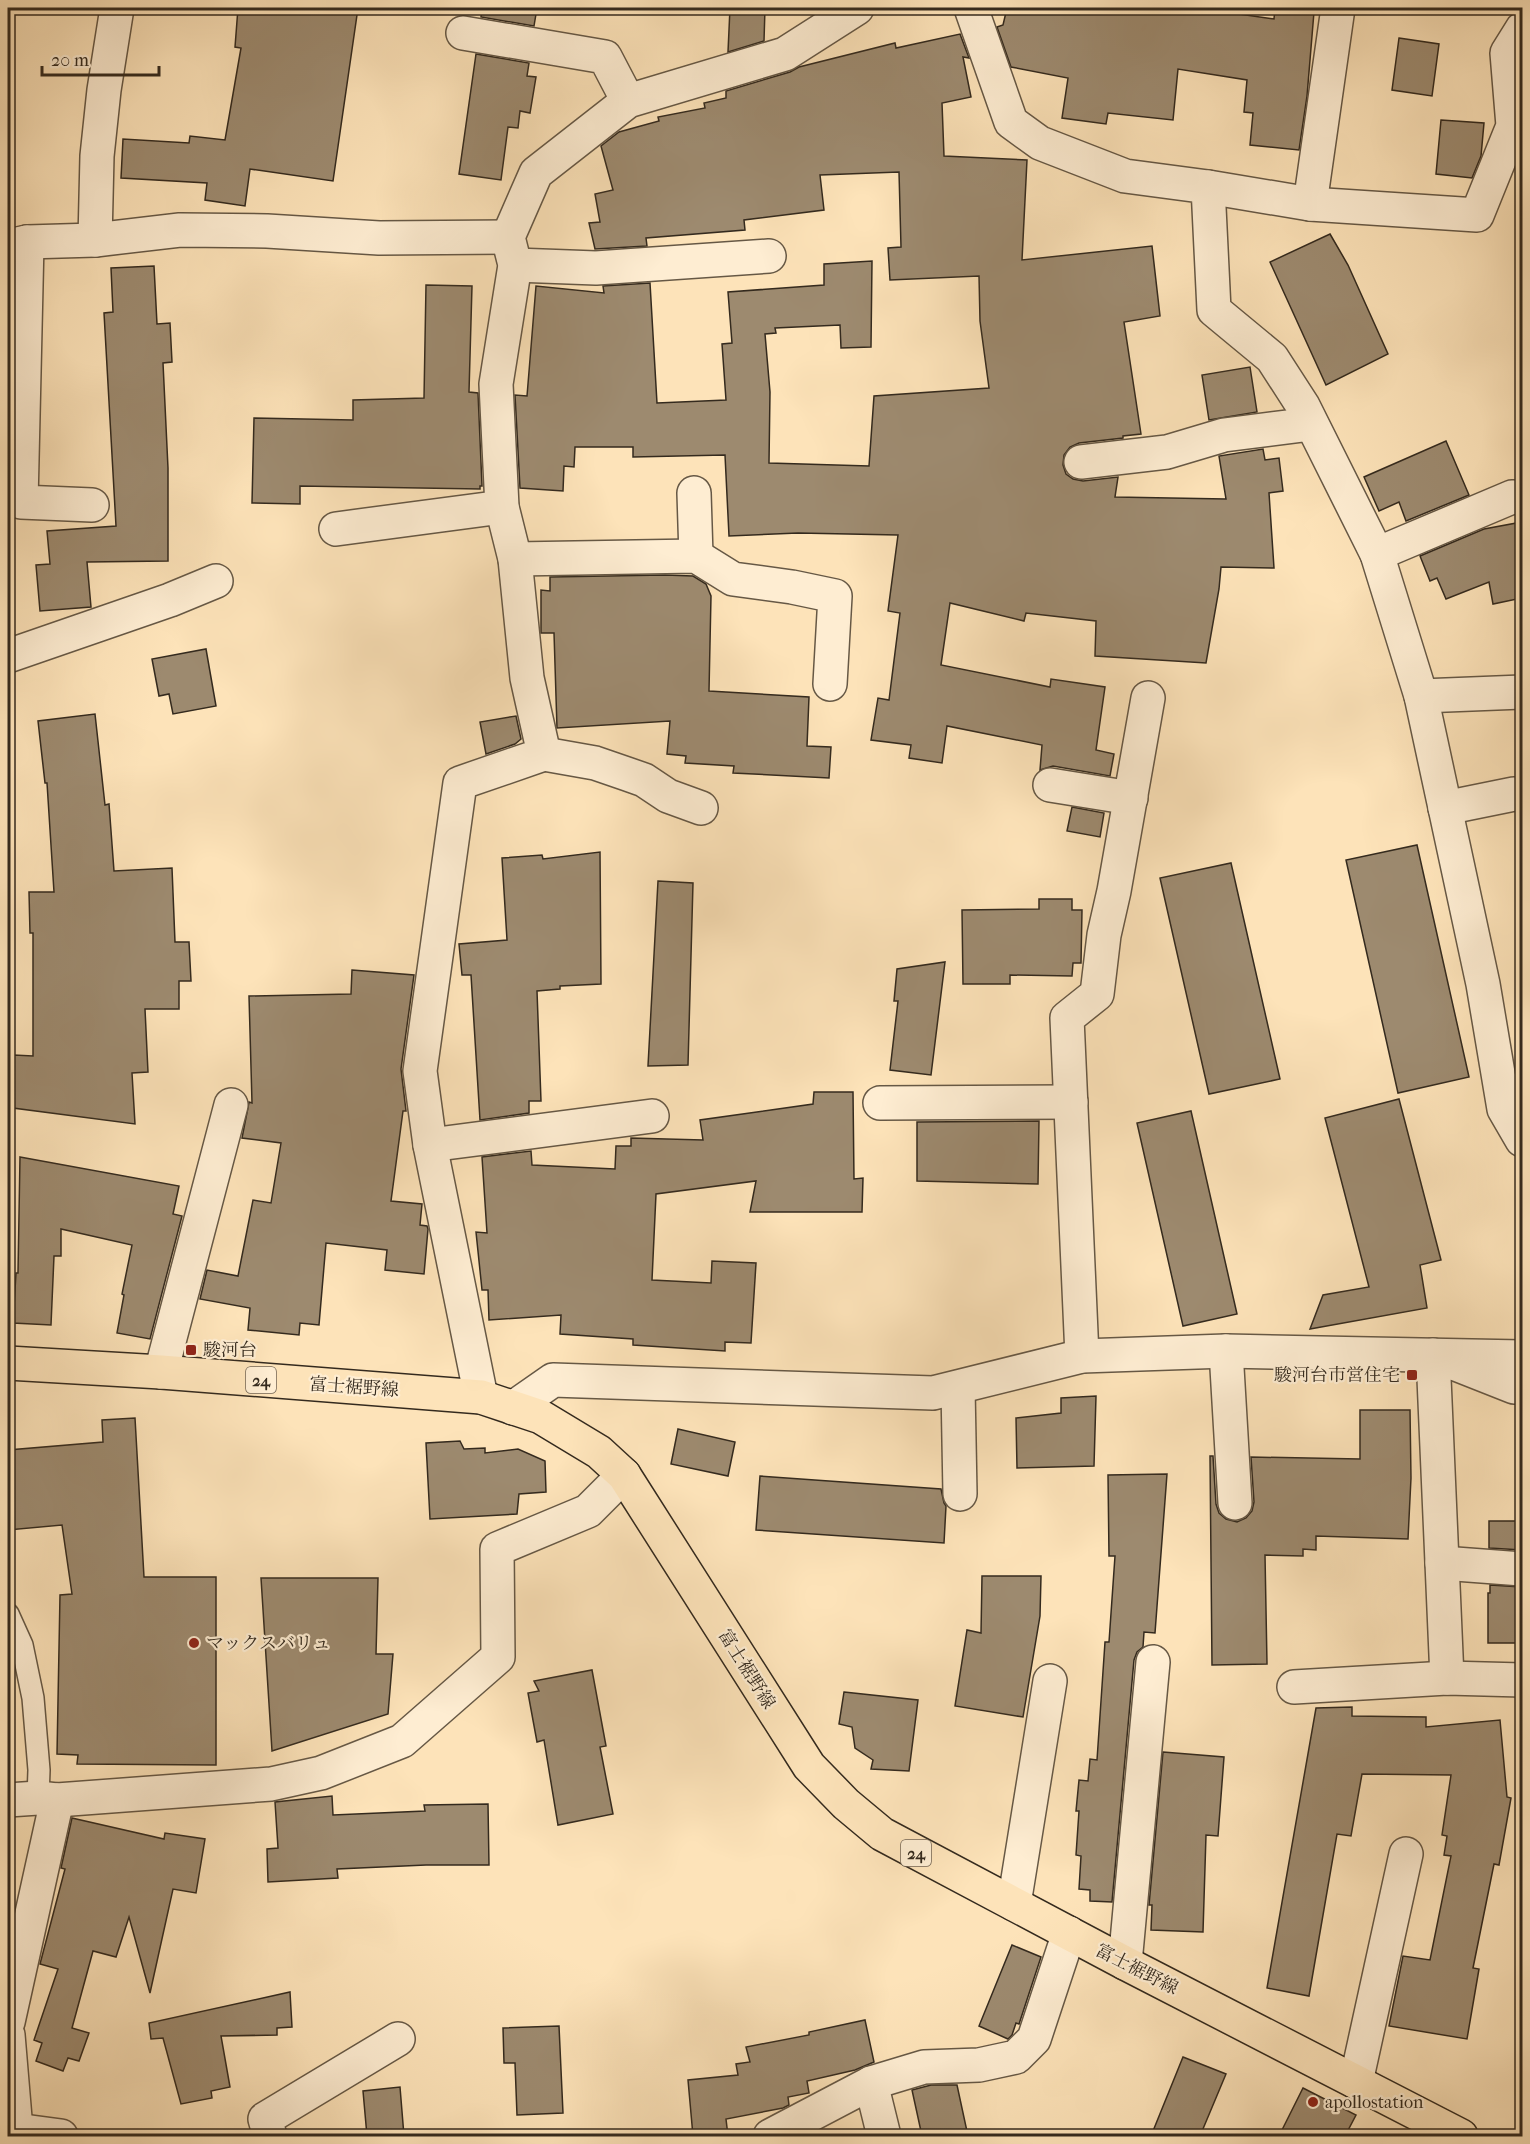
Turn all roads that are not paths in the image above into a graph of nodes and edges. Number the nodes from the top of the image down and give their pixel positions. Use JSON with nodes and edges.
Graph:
{"nodes":[{"id":1,"x":117,"y":8,"type":"edge"},
{"id":2,"x":857,"y":8,"type":"edge"},
{"id":3,"x":971,"y":8,"type":"edge"},
{"id":4,"x":1338,"y":8,"type":"edge"},
{"id":5,"x":1522,"y":29,"type":"edge"},
{"id":6,"x":463,"y":33,"type":"dead end"},
{"id":7,"x":628,"y":100,"type":"junction"},
{"id":8,"x":1208,"y":187,"type":"junction"},
{"id":9,"x":1310,"y":204,"type":"junction"},
{"id":10,"x":95,"y":240,"type":"junction"},
{"id":11,"x":17,"y":244,"type":"edge"},
{"id":12,"x":512,"y":251,"type":"junction"},
{"id":13,"x":769,"y":256,"type":"dead end"},
{"id":14,"x":1311,"y":424,"type":"junction"},
{"id":15,"x":1081,"y":462,"type":"dead end"},
{"id":16,"x":694,"y":493,"type":"dead end"},
{"id":17,"x":1522,"y":498,"type":"edge"},
{"id":18,"x":92,"y":505,"type":"dead end"},
{"id":19,"x":502,"y":507,"type":"junction"},
{"id":20,"x":336,"y":529,"type":"dead end"},
{"id":21,"x":1377,"y":554,"type":"junction"},
{"id":22,"x":696,"y":556,"type":"junction"},
{"id":23,"x":515,"y":559,"type":"junction"},
{"id":24,"x":216,"y":581,"type":"dead end"},
{"id":25,"x":8,"y":656,"type":"edge"},
{"id":26,"x":830,"y":684,"type":"dead end"},
{"id":27,"x":1522,"y":692,"type":"edge"},
{"id":28,"x":1421,"y":696,"type":"junction"},
{"id":29,"x":1148,"y":698,"type":"dead end"},
{"id":30,"x":544,"y":754,"type":"junction"},
{"id":31,"x":1050,"y":785,"type":"dead end"},
{"id":32,"x":1514,"y":794,"type":"dead end"},
{"id":33,"x":1131,"y":798,"type":"junction"},
{"id":34,"x":701,"y":808,"type":"dead end"},
{"id":35,"x":1445,"y":808,"type":"junction"},
{"id":36,"x":1071,"y":1102,"type":"junction"},
{"id":37,"x":880,"y":1103,"type":"dead end"},
{"id":38,"x":231,"y":1105,"type":"dead end"},
{"id":39,"x":652,"y":1116,"type":"dead end"},
{"id":40,"x":1522,"y":1140,"type":"edge"},
{"id":41,"x":430,"y":1145,"type":"junction"},
{"id":42,"x":1226,"y":1351,"type":"junction"},
{"id":43,"x":1432,"y":1355,"type":"junction"},
{"id":44,"x":1082,"y":1356,"type":"junction"},
{"id":45,"x":1522,"y":1358,"type":"edge"},
{"id":46,"x":8,"y":1363,"type":"edge"},
{"id":47,"x":161,"y":1372,"type":"junction"},
{"id":48,"x":958,"y":1388,"type":"junction"},
{"id":49,"x":1522,"y":1388,"type":"edge"},
{"id":50,"x":481,"y":1397,"type":"junction"},
{"id":51,"x":513,"y":1408,"type":"junction"},
{"id":52,"x":624,"y":1475,"type":"junction"},
{"id":53,"x":960,"y":1494,"type":"dead end"},
{"id":54,"x":1235,"y":1503,"type":"dead end"},
{"id":55,"x":1442,"y":1563,"type":"junction"},
{"id":56,"x":1522,"y":1569,"type":"edge"},
{"id":57,"x":8,"y":1614,"type":"edge"},
{"id":58,"x":1154,"y":1662,"type":"dead end"},
{"id":59,"x":1447,"y":1678,"type":"junction"},
{"id":60,"x":1522,"y":1680,"type":"edge"},
{"id":61,"x":1050,"y":1681,"type":"dead end"},
{"id":62,"x":1294,"y":1687,"type":"dead end"},
{"id":63,"x":34,"y":1799,"type":"edge"},
{"id":64,"x":1406,"y":1854,"type":"dead end"},
{"id":65,"x":1014,"y":1904,"type":"junction"},
{"id":66,"x":1069,"y":1933,"type":"junction"},
{"id":67,"x":1125,"y":1963,"type":"junction"},
{"id":68,"x":8,"y":2022,"type":"edge"},
{"id":69,"x":8,"y":2035,"type":"edge"},
{"id":70,"x":399,"y":2039,"type":"dead end"},
{"id":71,"x":1356,"y":2082,"type":"junction"},
{"id":72,"x":871,"y":2083,"type":"junction"},
{"id":73,"x":12,"y":2132,"type":"edge"},
{"id":74,"x":61,"y":2136,"type":"edge"},
{"id":75,"x":270,"y":2136,"type":"edge"},
{"id":76,"x":770,"y":2136,"type":"edge"},
{"id":77,"x":884,"y":2136,"type":"edge"},
{"id":78,"x":1461,"y":2136,"type":"edge"}],
"edges":[{"from":1,"to":10,"type":"street"},
{"from":2,"to":7,"type":"street"},
{"from":3,"to":8,"type":"street"},
{"from":4,"to":9,"type":"street"},
{"from":5,"to":9,"type":"street"},
{"from":6,"to":7,"type":"street"},
{"from":7,"to":12,"type":"street"},
{"from":8,"to":9,"type":"street"},
{"from":8,"to":14,"type":"street"},
{"from":10,"to":11,"type":"street"},
{"from":10,"to":12,"type":"street"},
{"from":11,"to":18,"type":"street"},
{"from":12,"to":13,"type":"street"},
{"from":12,"to":19,"type":"street"},
{"from":14,"to":15,"type":"street"},
{"from":14,"to":21,"type":"street"},
{"from":16,"to":22,"type":"street"},
{"from":17,"to":21,"type":"street"},
{"from":19,"to":20,"type":"street"},
{"from":19,"to":23,"type":"street"},
{"from":21,"to":28,"type":"street"},
{"from":22,"to":23,"type":"street"},
{"from":22,"to":26,"type":"street"},
{"from":23,"to":30,"type":"street"},
{"from":24,"to":25,"type":"street"},
{"from":27,"to":28,"type":"street"},
{"from":28,"to":35,"type":"street"},
{"from":29,"to":33,"type":"street"},
{"from":30,"to":34,"type":"street"},
{"from":30,"to":41,"type":"street"},
{"from":31,"to":33,"type":"street"},
{"from":32,"to":35,"type":"street"},
{"from":33,"to":36,"type":"street"},
{"from":35,"to":40,"type":"street"},
{"from":36,"to":37,"type":"street"},
{"from":36,"to":44,"type":"street"},
{"from":38,"to":47,"type":"street"},
{"from":39,"to":41,"type":"street"},
{"from":41,"to":50,"type":"street"},
{"from":42,"to":43,"type":"street"},
{"from":42,"to":44,"type":"street"},
{"from":42,"to":54,"type":"street"},
{"from":43,"to":45,"type":"street"},
{"from":43,"to":49,"type":"street"},
{"from":43,"to":55,"type":"street"},
{"from":44,"to":48,"type":"street"},
{"from":46,"to":47,"type":"main road","name":"富士裾野線","number":"24"},
{"from":47,"to":50,"type":"main road","name":"富士裾野線","number":"24"},
{"from":48,"to":51,"type":"street"},
{"from":48,"to":53,"type":"street"},
{"from":50,"to":51,"type":"main road","name":"富士裾野線","number":"24"},
{"from":51,"to":52,"type":"main road","name":"富士裾野線","number":"24"},
{"from":52,"to":63,"type":"street"},
{"from":52,"to":65,"type":"main road","name":"富士裾野線","number":"24"},
{"from":55,"to":56,"type":"street"},
{"from":55,"to":59,"type":"street"},
{"from":57,"to":63,"type":"lane"},
{"from":58,"to":67,"type":"street"},
{"from":59,"to":60,"type":"street"},
{"from":59,"to":62,"type":"street"},
{"from":61,"to":65,"type":"street"},
{"from":63,"to":68,"type":"street"},
{"from":64,"to":71,"type":"street"},
{"from":65,"to":66,"type":"main road","name":"富士裾野線","number":"24"},
{"from":66,"to":67,"type":"main road","name":"富士裾野線","number":"24"},
{"from":66,"to":72,"type":"street"},
{"from":67,"to":71,"type":"main road","name":"富士裾野線","number":"24"},
{"from":69,"to":73,"type":"street"},
{"from":70,"to":75,"type":"street"},
{"from":71,"to":78,"type":"main road","name":"富士裾野線","number":"24"},
{"from":72,"to":76,"type":"street"},
{"from":72,"to":77,"type":"street"},
{"from":73,"to":74,"type":"street"}]}
